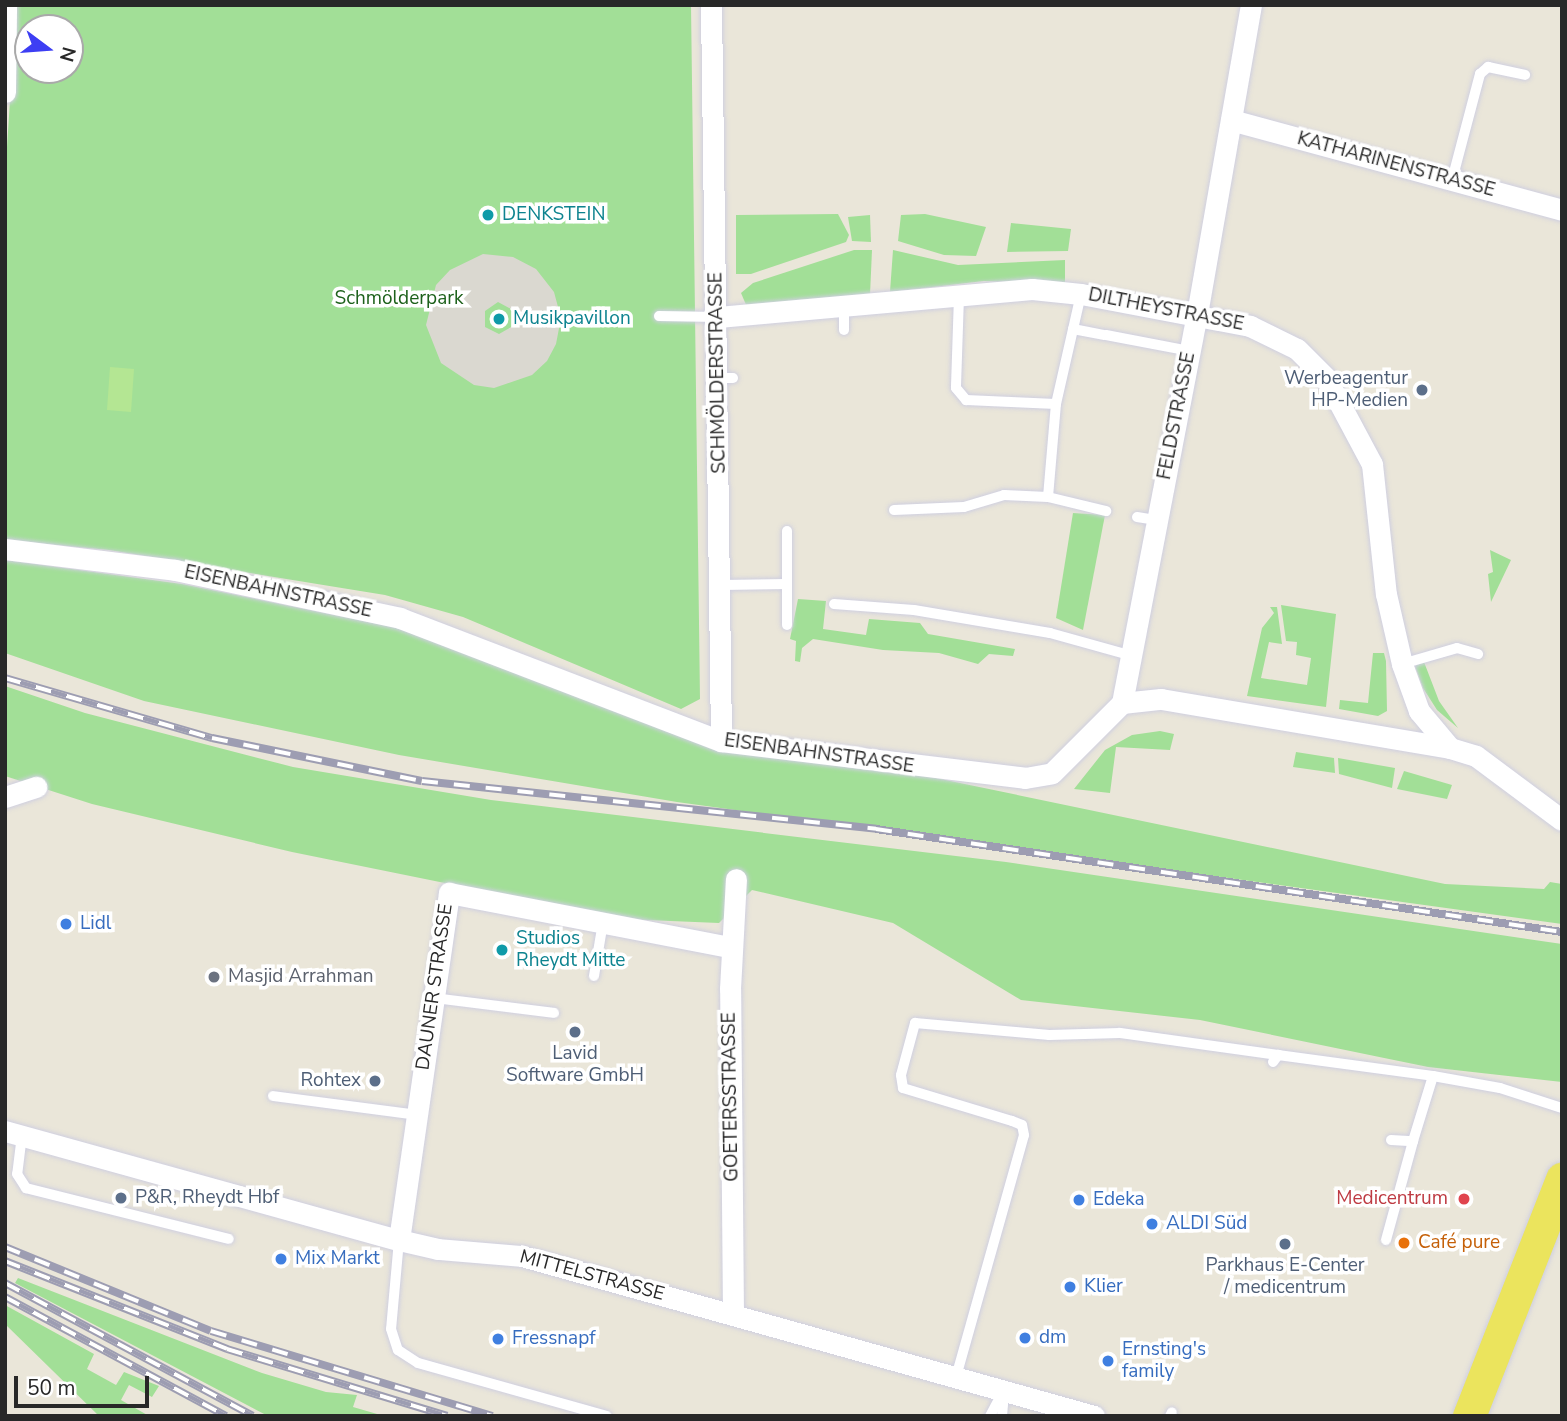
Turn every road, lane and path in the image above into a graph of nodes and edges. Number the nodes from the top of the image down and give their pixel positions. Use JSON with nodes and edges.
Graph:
{"nodes":[{"id":1,"x":6,"y":5,"type":"edge"},
{"id":2,"x":711,"y":5,"type":"edge"},
{"id":3,"x":1251,"y":5,"type":"edge"},
{"id":4,"x":1525,"y":75,"type":"dead end"},
{"id":5,"x":5,"y":92,"type":"edge"},
{"id":6,"x":1231,"y":121,"type":"junction"},
{"id":7,"x":1452,"y":180,"type":"junction"},
{"id":8,"x":1562,"y":210,"type":"edge"},
{"id":9,"x":1081,"y":294,"type":"junction"},
{"id":10,"x":959,"y":296,"type":"junction"},
{"id":11,"x":844,"y":307,"type":"junction"},
{"id":12,"x":1197,"y":314,"type":"junction"},
{"id":13,"x":659,"y":316,"type":"dead end"},
{"id":14,"x":718,"y":317,"type":"junction"},
{"id":15,"x":1073,"y":329,"type":"junction"},
{"id":16,"x":844,"y":330,"type":"dead end"},
{"id":17,"x":1190,"y":351,"type":"junction"},
{"id":18,"x":1056,"y":404,"type":"junction"},
{"id":19,"x":1048,"y":497,"type":"junction"},
{"id":20,"x":894,"y":510,"type":"dead end"},
{"id":21,"x":1106,"y":511,"type":"dead end"},
{"id":22,"x":787,"y":531,"type":"dead end"},
{"id":23,"x":5,"y":549,"type":"edge"},
{"id":24,"x":787,"y":584,"type":"junction"},
{"id":25,"x":721,"y":585,"type":"junction"},
{"id":26,"x":834,"y":604,"type":"dead end"},
{"id":27,"x":787,"y":625,"type":"dead end"},
{"id":28,"x":1478,"y":654,"type":"dead end"},
{"id":29,"x":1129,"y":655,"type":"junction"},
{"id":30,"x":1402,"y":664,"type":"junction"},
{"id":31,"x":1122,"y":703,"type":"junction"},
{"id":32,"x":721,"y":741,"type":"junction"},
{"id":33,"x":1450,"y":748,"type":"junction"},
{"id":34,"x":36,"y":787,"type":"dead end"},
{"id":35,"x":5,"y":797,"type":"edge"},
{"id":36,"x":1562,"y":820,"type":"edge"},
{"id":37,"x":736,"y":879,"type":"dead end"},
{"id":38,"x":603,"y":922,"type":"junction"},
{"id":39,"x":730,"y":947,"type":"junction"},
{"id":40,"x":594,"y":976,"type":"dead end"},
{"id":41,"x":434,"y":998,"type":"junction"},
{"id":42,"x":554,"y":1013,"type":"dead end"},
{"id":43,"x":1433,"y":1076,"type":"junction"},
{"id":44,"x":273,"y":1096,"type":"dead end"},
{"id":45,"x":1562,"y":1108,"type":"edge"},
{"id":46,"x":416,"y":1115,"type":"junction"},
{"id":47,"x":14,"y":1133,"type":"edge"},
{"id":48,"x":1391,"y":1140,"type":"dead end"},
{"id":49,"x":1413,"y":1141,"type":"junction"},
{"id":50,"x":1562,"y":1179,"type":"edge"},
{"id":51,"x":229,"y":1239,"type":"dead end"},
{"id":52,"x":399,"y":1240,"type":"junction"},
{"id":53,"x":1386,"y":1240,"type":"dead end"},
{"id":54,"x":733,"y":1315,"type":"junction"},
{"id":55,"x":956,"y":1377,"type":"junction"},
{"id":56,"x":1004,"y":1391,"type":"junction"},
{"id":57,"x":607,"y":1416,"type":"edge"},
{"id":58,"x":990,"y":1416,"type":"edge"},
{"id":59,"x":1002,"y":1416,"type":"edge"},
{"id":60,"x":1094,"y":1416,"type":"edge"},
{"id":61,"x":1469,"y":1416,"type":"edge"}],
"edges":[{"from":1,"to":5,"type":"street"},
{"from":2,"to":14,"type":"street","name":"SCHMÖLDERSTRASSE"},
{"from":3,"to":6,"type":"street","name":"FELDSTRASSE"},
{"from":4,"to":7,"type":"lane"},
{"from":6,"to":7,"type":"street","name":"KATHARINENSTRASSE"},
{"from":6,"to":12,"type":"street","name":"FELDSTRASSE"},
{"from":7,"to":8,"type":"street","name":"KATHARINENSTRASSE"},
{"from":9,"to":10,"type":"street","name":"DILTHEYSTRASSE"},
{"from":9,"to":12,"type":"street","name":"DILTHEYSTRASSE"},
{"from":9,"to":15,"type":"lane"},
{"from":10,"to":11,"type":"street","name":"DILTHEYSTRASSE"},
{"from":10,"to":18,"type":"lane"},
{"from":11,"to":14,"type":"street","name":"DILTHEYSTRASSE"},
{"from":11,"to":16,"type":"lane"},
{"from":12,"to":17,"type":"street","name":"FELDSTRASSE"},
{"from":12,"to":30,"type":"street","name":"DILTHEYSTRASSE"},
{"from":13,"to":14,"type":"lane"},
{"from":14,"to":25,"type":"street","name":"SCHMÖLDERSTRASSE"},
{"from":15,"to":17,"type":"lane"},
{"from":15,"to":18,"type":"lane"},
{"from":17,"to":29,"type":"street","name":"FELDSTRASSE"},
{"from":18,"to":19,"type":"lane"},
{"from":19,"to":20,"type":"lane"},
{"from":19,"to":21,"type":"lane"},
{"from":22,"to":24,"type":"lane"},
{"from":23,"to":32,"type":"street","name":"EISENBAHNSTRASSE"},
{"from":24,"to":25,"type":"lane"},
{"from":24,"to":27,"type":"lane"},
{"from":25,"to":32,"type":"street","name":"SCHMÖLDERSTRASSE"},
{"from":26,"to":29,"type":"lane"},
{"from":28,"to":30,"type":"lane"},
{"from":29,"to":31,"type":"street","name":"FELDSTRASSE"},
{"from":30,"to":33,"type":"street","name":"DILTHEYSTRASSE"},
{"from":31,"to":32,"type":"street","name":"EISENBAHNSTRASSE"},
{"from":31,"to":33,"type":"street"},
{"from":33,"to":36,"type":"street"},
{"from":34,"to":35,"type":"street"},
{"from":37,"to":39,"type":"street","name":"GOETERSSTRASSE"},
{"from":38,"to":39,"type":"street","name":"DAUNER STRASSE"},
{"from":38,"to":40,"type":"lane"},
{"from":38,"to":41,"type":"street","name":"DAUNER STRASSE"},
{"from":39,"to":54,"type":"street","name":"GOETERSSTRASSE"},
{"from":41,"to":42,"type":"lane"},
{"from":41,"to":46,"type":"street","name":"DAUNER STRASSE"},
{"from":43,"to":45,"type":"lane"},
{"from":43,"to":49,"type":"lane"},
{"from":43,"to":55,"type":"lane"},
{"from":44,"to":46,"type":"lane"},
{"from":46,"to":52,"type":"street","name":"DAUNER STRASSE"},
{"from":47,"to":51,"type":"lane"},
{"from":47,"to":52,"type":"street","name":"MITTELSTRASSE"},
{"from":48,"to":49,"type":"lane"},
{"from":49,"to":53,"type":"lane"},
{"from":50,"to":61,"type":"main road"},
{"from":52,"to":54,"type":"street","name":"MITTELSTRASSE"},
{"from":52,"to":57,"type":"lane"},
{"from":54,"to":55,"type":"street","name":"MITTELSTRASSE"},
{"from":55,"to":56,"type":"street","name":"MITTELSTRASSE"},
{"from":56,"to":58,"type":"lane"},
{"from":56,"to":59,"type":"lane"},
{"from":56,"to":60,"type":"street","name":"MITTELSTRASSE"}]}
